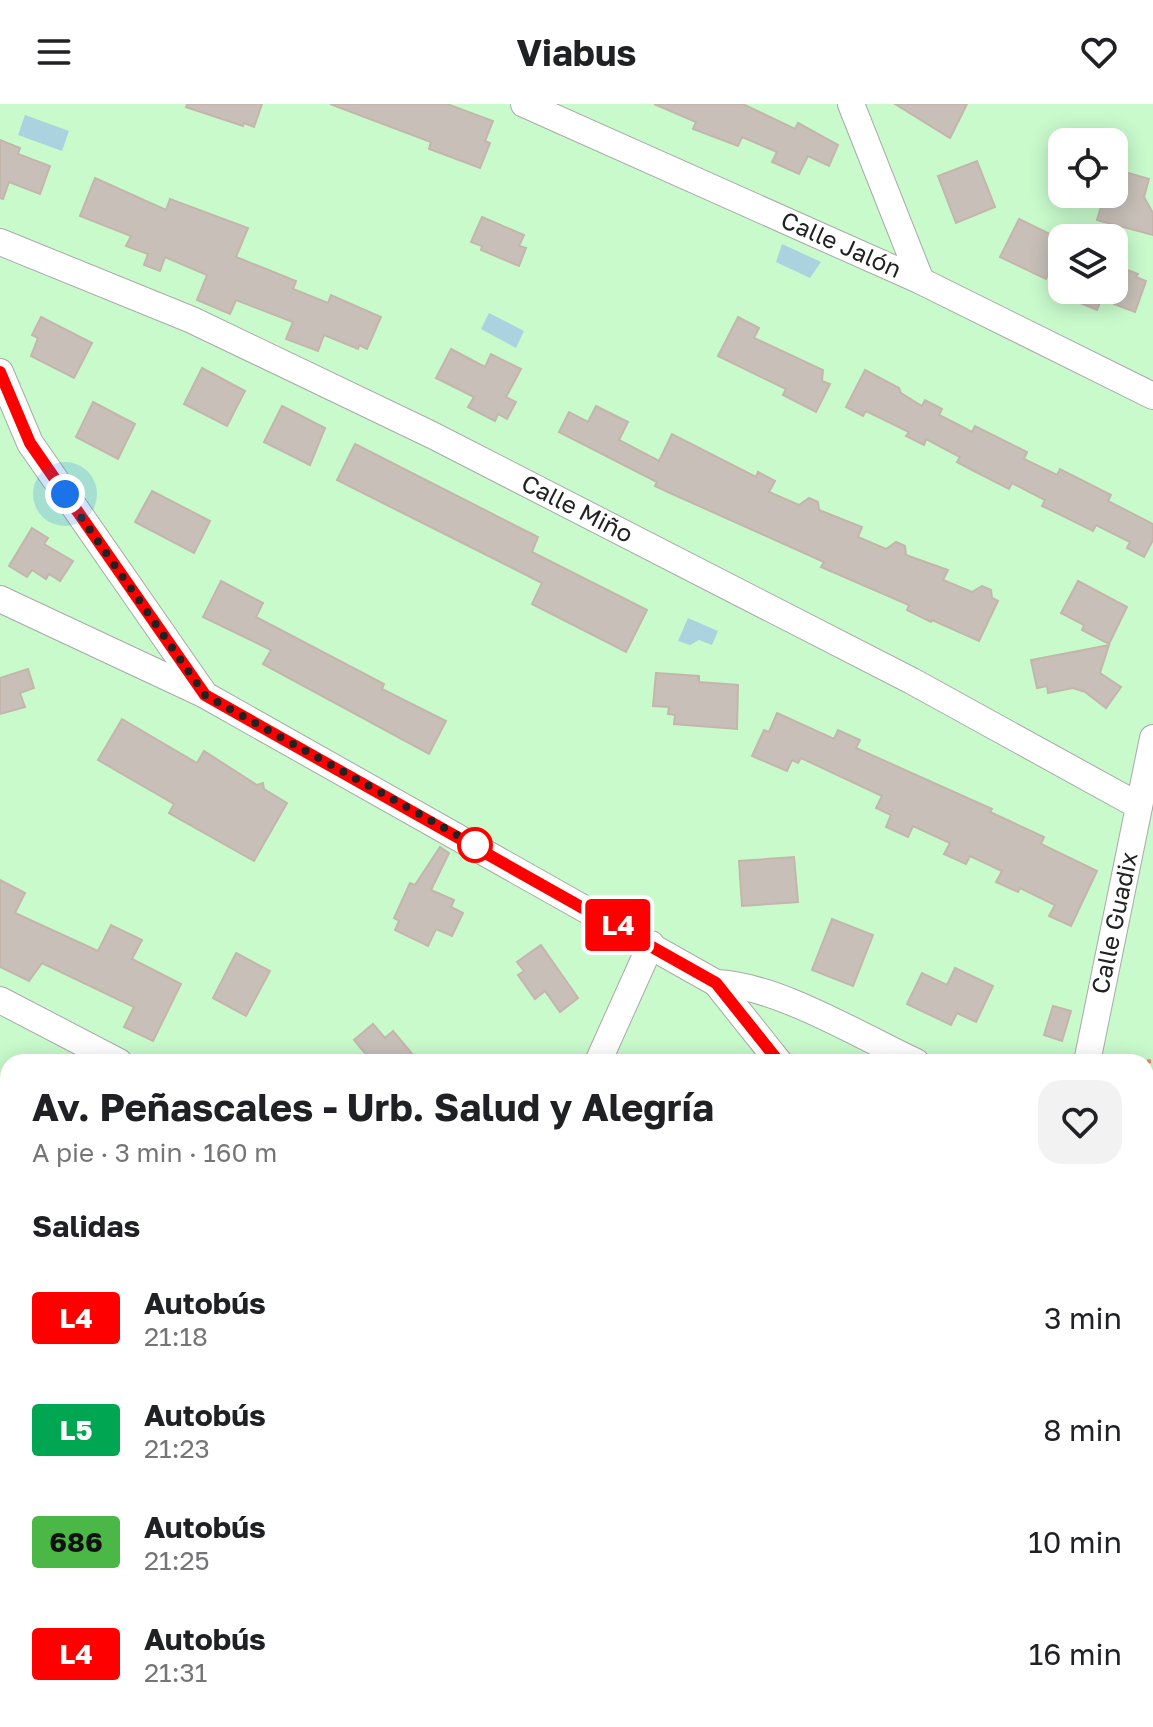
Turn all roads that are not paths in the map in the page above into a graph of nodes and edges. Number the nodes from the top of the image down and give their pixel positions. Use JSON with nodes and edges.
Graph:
{"nodes":[{"id":1,"x":524,"y":104,"type":"edge"},
{"id":2,"x":851,"y":104,"type":"edge"},
{"id":3,"x":0,"y":242,"type":"edge"},
{"id":4,"x":921,"y":281,"type":"junction"},
{"id":5,"x":0,"y":372,"type":"edge"},
{"id":6,"x":1153,"y":396,"type":"edge"},
{"id":7,"x":0,"y":599,"type":"edge"},
{"id":8,"x":205,"y":695,"type":"junction"},
{"id":9,"x":1153,"y":738,"type":"edge"},
{"id":10,"x":1139,"y":806,"type":"junction"},
{"id":11,"x":651,"y":944,"type":"junction"},
{"id":12,"x":716,"y":983,"type":"junction"},
{"id":13,"x":0,"y":1000,"type":"edge"},
{"id":14,"x":104,"y":1054,"type":"edge"},
{"id":15,"x":602,"y":1054,"type":"edge"},
{"id":16,"x":773,"y":1054,"type":"edge"},
{"id":17,"x":899,"y":1054,"type":"edge"},
{"id":18,"x":1089,"y":1054,"type":"edge"}],
"edges":[{"from":1,"to":4,"type":"street","name":"Calle Jalón"},
{"from":2,"to":4,"type":"street"},
{"from":3,"to":10,"type":"street","name":"Calle Miño"},
{"from":4,"to":6,"type":"street","name":"Calle Jalón"},
{"from":5,"to":8,"type":"street"},
{"from":7,"to":8,"type":"street"},
{"from":8,"to":11,"type":"street"},
{"from":9,"to":10,"type":"street","name":"Calle Guadix"},
{"from":10,"to":18,"type":"street","name":"Calle Guadix"},
{"from":11,"to":12,"type":"street"},
{"from":11,"to":15,"type":"street"},
{"from":12,"to":16,"type":"street"},
{"from":12,"to":17,"type":"street"},
{"from":13,"to":14,"type":"street"}]}
